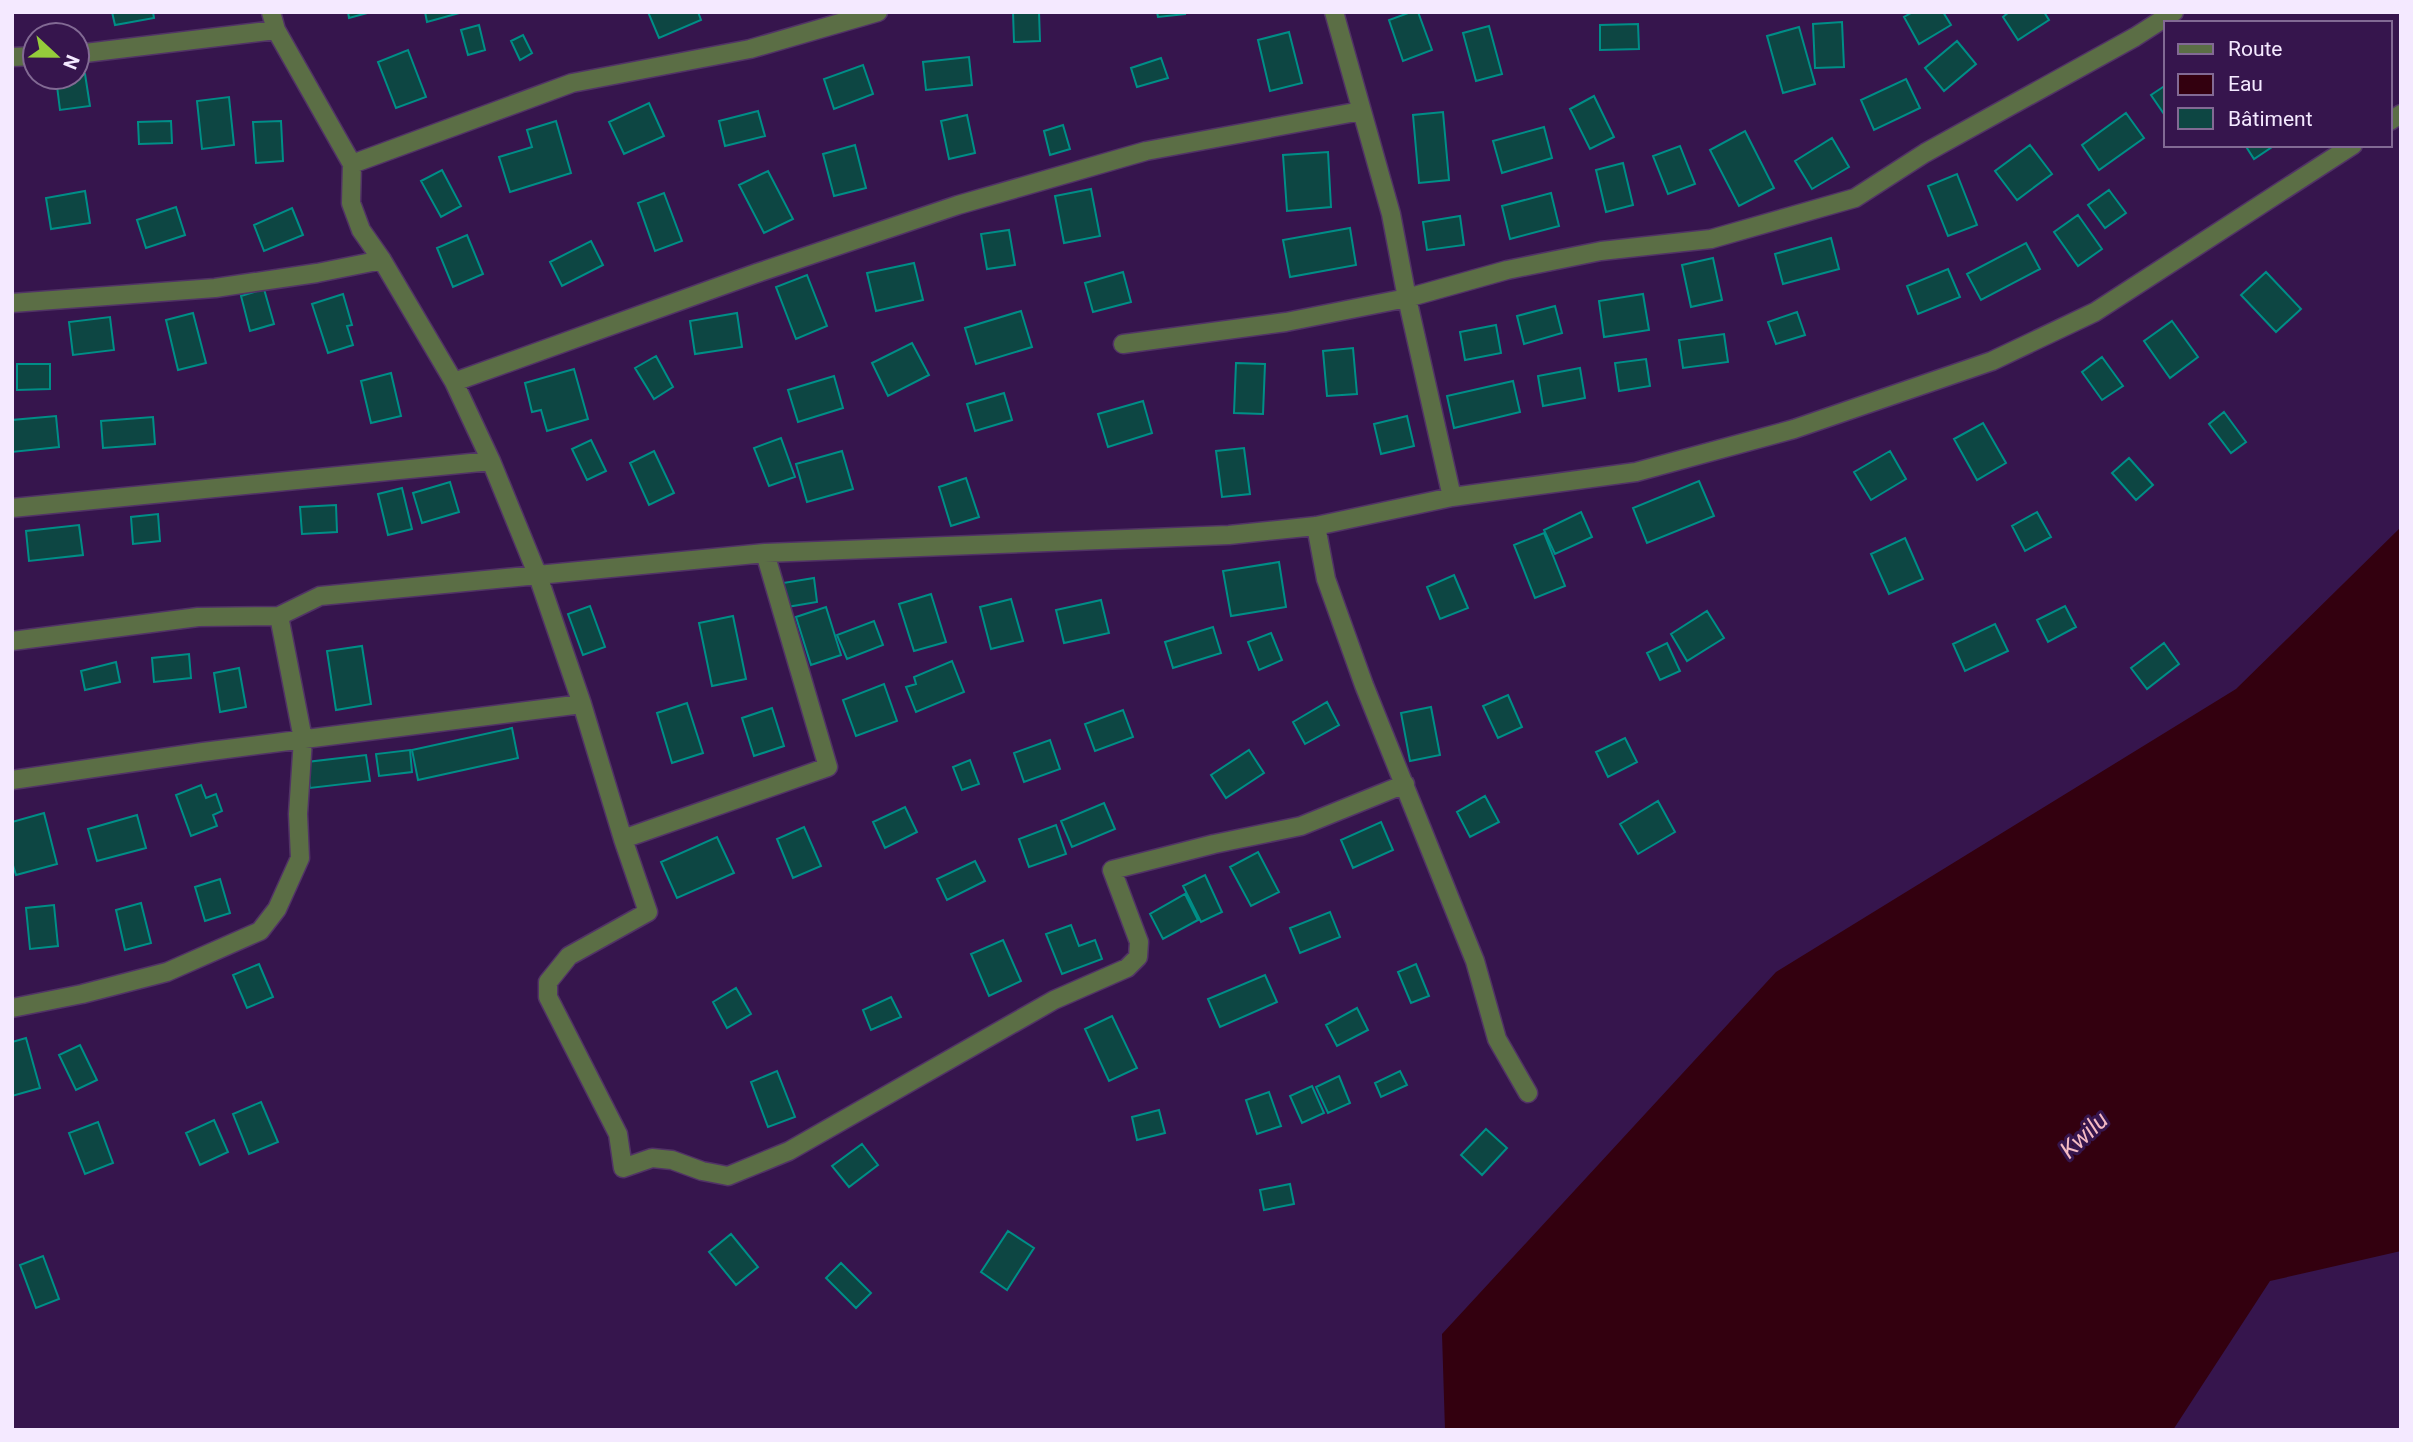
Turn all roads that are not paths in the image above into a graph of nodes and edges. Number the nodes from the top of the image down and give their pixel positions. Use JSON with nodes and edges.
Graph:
{"nodes":[{"id":1,"x":271,"y":12,"type":"edge"},
{"id":2,"x":878,"y":12,"type":"edge"},
{"id":3,"x":1334,"y":12,"type":"edge"},
{"id":4,"x":2174,"y":12,"type":"edge"},
{"id":5,"x":276,"y":30,"type":"junction"},
{"id":6,"x":91,"y":52,"type":"edge"},
{"id":7,"x":1362,"y":111,"type":"junction"},
{"id":8,"x":2350,"y":147,"type":"edge"},
{"id":9,"x":352,"y":164,"type":"junction"},
{"id":10,"x":382,"y":260,"type":"junction"},
{"id":11,"x":1407,"y":298,"type":"junction"},
{"id":12,"x":12,"y":303,"type":"edge"},
{"id":13,"x":1124,"y":344,"type":"dead end"},
{"id":14,"x":454,"y":382,"type":"junction"},
{"id":15,"x":491,"y":461,"type":"junction"},
{"id":16,"x":1452,"y":497,"type":"junction"},
{"id":17,"x":12,"y":508,"type":"edge"},
{"id":18,"x":1316,"y":526,"type":"junction"},
{"id":19,"x":765,"y":553,"type":"junction"},
{"id":20,"x":538,"y":576,"type":"junction"},
{"id":21,"x":279,"y":616,"type":"junction"},
{"id":22,"x":12,"y":641,"type":"edge"},
{"id":23,"x":582,"y":704,"type":"junction"},
{"id":24,"x":303,"y":739,"type":"junction"},
{"id":25,"x":12,"y":780,"type":"edge"},
{"id":26,"x":1405,"y":784,"type":"junction"},
{"id":27,"x":623,"y":839,"type":"junction"},
{"id":28,"x":12,"y":1008,"type":"edge"},
{"id":29,"x":1528,"y":1093,"type":"dead end"}],
"edges":[{"from":1,"to":5,"type":"street"},
{"from":2,"to":9,"type":"street"},
{"from":3,"to":7,"type":"street"},
{"from":4,"to":11,"type":"street"},
{"from":5,"to":6,"type":"street"},
{"from":5,"to":9,"type":"street"},
{"from":7,"to":11,"type":"street"},
{"from":7,"to":14,"type":"street"},
{"from":8,"to":16,"type":"street"},
{"from":9,"to":10,"type":"street"},
{"from":10,"to":12,"type":"street"},
{"from":10,"to":14,"type":"street"},
{"from":11,"to":13,"type":"street"},
{"from":11,"to":16,"type":"street"},
{"from":14,"to":15,"type":"street"},
{"from":15,"to":17,"type":"street"},
{"from":15,"to":20,"type":"street"},
{"from":16,"to":18,"type":"street"},
{"from":18,"to":19,"type":"street"},
{"from":18,"to":26,"type":"street"},
{"from":19,"to":20,"type":"street"},
{"from":19,"to":27,"type":"street"},
{"from":20,"to":21,"type":"street"},
{"from":20,"to":23,"type":"street"},
{"from":21,"to":22,"type":"street"},
{"from":21,"to":24,"type":"street"},
{"from":23,"to":24,"type":"street"},
{"from":23,"to":27,"type":"street"},
{"from":24,"to":25,"type":"street"},
{"from":24,"to":28,"type":"street"},
{"from":26,"to":27,"type":"street"},
{"from":26,"to":29,"type":"street"}]}
